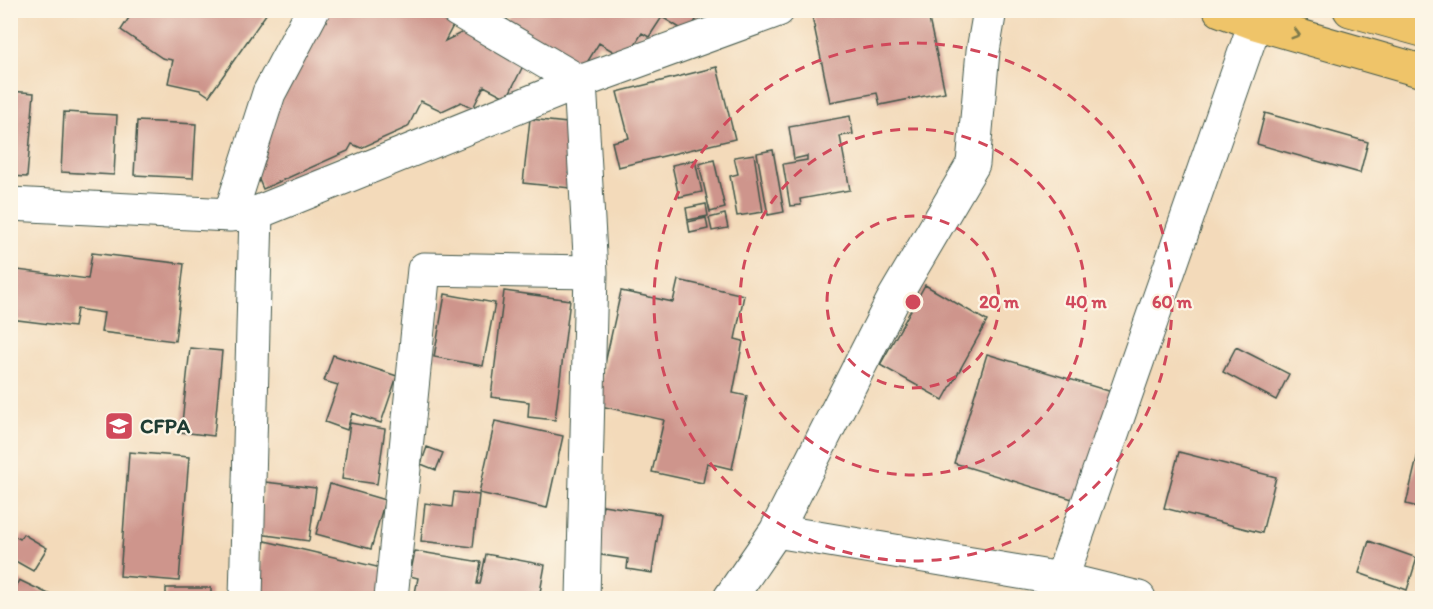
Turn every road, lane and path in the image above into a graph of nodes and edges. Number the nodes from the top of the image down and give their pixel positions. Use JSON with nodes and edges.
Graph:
{"nodes":[{"id":1,"x":313,"y":10,"type":"edge"},
{"id":2,"x":457,"y":10,"type":"edge"},
{"id":3,"x":778,"y":10,"type":"edge"},
{"id":4,"x":990,"y":10,"type":"edge"},
{"id":5,"x":1220,"y":10,"type":"edge"},
{"id":6,"x":1350,"y":10,"type":"edge"},
{"id":7,"x":1255,"y":22,"type":"junction"},
{"id":8,"x":1422,"y":30,"type":"edge"},
{"id":9,"x":1422,"y":71,"type":"edge"},
{"id":10,"x":580,"y":82,"type":"junction"},
{"id":11,"x":10,"y":204,"type":"edge"},
{"id":12,"x":243,"y":214,"type":"junction"},
{"id":13,"x":591,"y":272,"type":"junction"},
{"id":14,"x":776,"y":531,"type":"junction"},
{"id":15,"x":1056,"y":589,"type":"edge"},
{"id":16,"x":246,"y":598,"type":"edge"},
{"id":17,"x":391,"y":598,"type":"edge"},
{"id":18,"x":583,"y":598,"type":"edge"},
{"id":19,"x":730,"y":598,"type":"edge"},
{"id":20,"x":1139,"y":598,"type":"edge"}],
"edges":[{"from":1,"to":12,"type":"street"},
{"from":2,"to":10,"type":"street"},
{"from":3,"to":10,"type":"street"},
{"from":4,"to":14,"type":"street"},
{"from":5,"to":7,"type":"main road"},
{"from":6,"to":8,"type":"main road"},
{"from":7,"to":9,"type":"main road","one_way":true},
{"from":7,"to":15,"type":"street"},
{"from":10,"to":12,"type":"street"},
{"from":10,"to":13,"type":"street"},
{"from":11,"to":12,"type":"street"},
{"from":12,"to":16,"type":"street"},
{"from":13,"to":17,"type":"street"},
{"from":13,"to":18,"type":"street"},
{"from":14,"to":15,"type":"street"},
{"from":14,"to":19,"type":"street"},
{"from":15,"to":20,"type":"street"}]}
